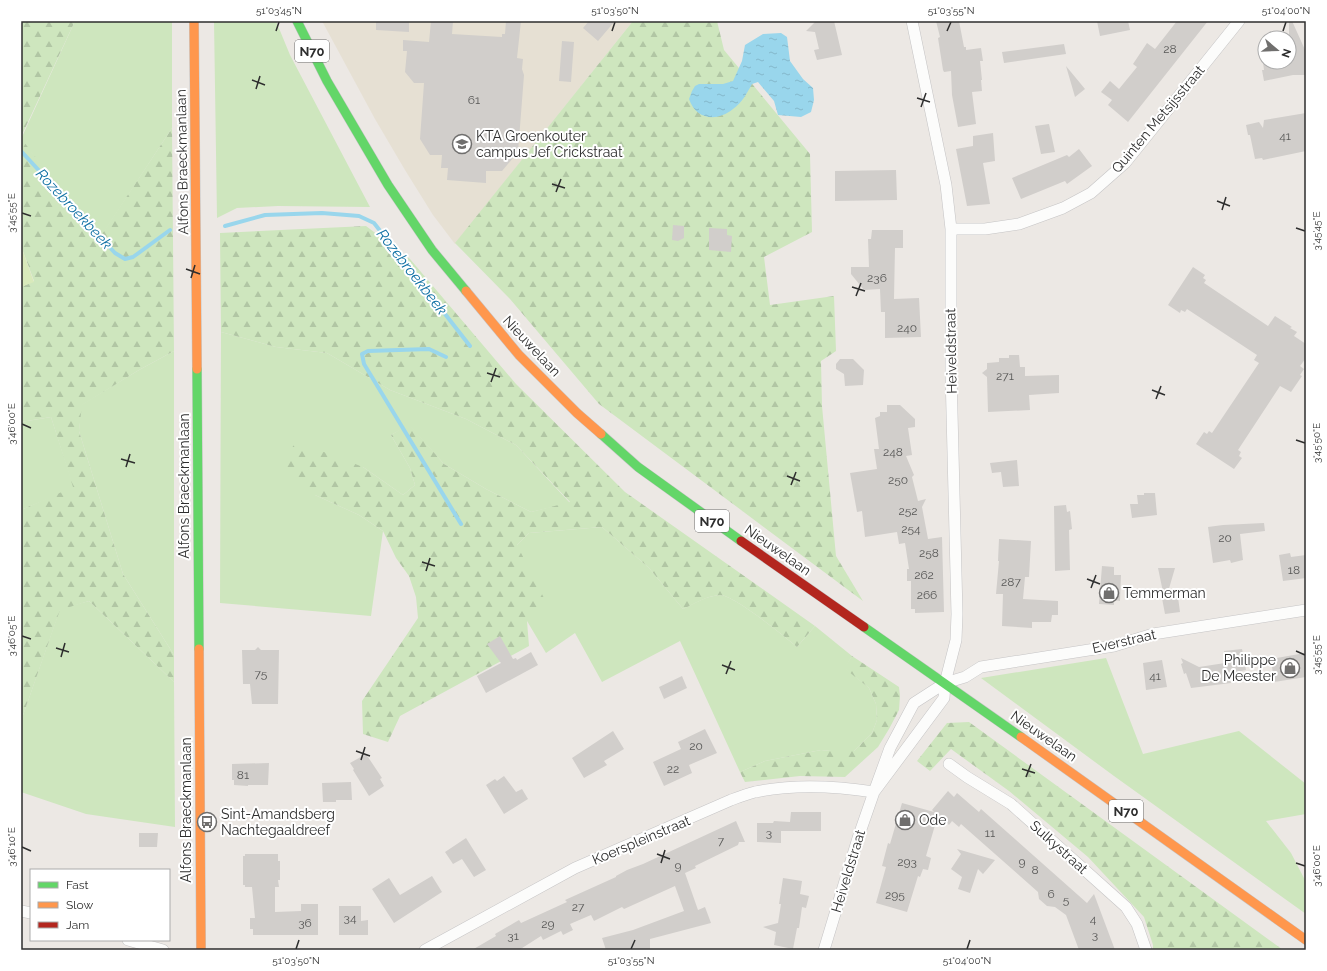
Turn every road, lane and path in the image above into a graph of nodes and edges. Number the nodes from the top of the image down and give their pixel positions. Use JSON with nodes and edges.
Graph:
{"nodes":[{"id":1,"x":194,"y":21,"type":"edge"},
{"id":2,"x":297,"y":21,"type":"edge"},
{"id":3,"x":912,"y":21,"type":"edge"},
{"id":4,"x":1239,"y":21,"type":"edge"},
{"id":5,"x":951,"y":229,"type":"junction"},
{"id":6,"x":1306,"y":610,"type":"edge"},
{"id":7,"x":945,"y":683,"type":"junction"},
{"id":8,"x":949,"y":764,"type":"dead end"},
{"id":9,"x":874,"y":792,"type":"junction"},
{"id":10,"x":1306,"y":940,"type":"edge"},
{"id":11,"x":131,"y":941,"type":"edge"},
{"id":12,"x":161,"y":950,"type":"edge"},
{"id":13,"x":201,"y":950,"type":"edge"},
{"id":14,"x":426,"y":950,"type":"edge"},
{"id":15,"x":824,"y":950,"type":"edge"},
{"id":16,"x":1146,"y":950,"type":"edge"}],
"edges":[{"from":1,"to":13,"type":"main road","name":"Alfons Braeckmanlaan"},
{"from":2,"to":7,"type":"main road","name":"Nieuwelaan","number":"N70"},
{"from":3,"to":5,"type":"street","name":"Heiveldstraat"},
{"from":4,"to":5,"type":"street","name":"Quinten Metsijsstraat"},
{"from":5,"to":7,"type":"street","name":"Heiveldstraat"},
{"from":6,"to":7,"type":"street","name":"Everstraat"},
{"from":7,"to":9,"type":"street","name":"Heiveldstraat"},
{"from":7,"to":9,"type":"street","name":"Heiveldstraat"},
{"from":7,"to":10,"type":"main road","name":"Nieuwelaan","number":"N70"},
{"from":8,"to":16,"type":"street","name":"Sulkystraat"},
{"from":9,"to":14,"type":"street","name":"Koerspleinstraat"},
{"from":9,"to":15,"type":"street","name":"Heiveldstraat"},
{"from":11,"to":12,"type":"street"}]}
